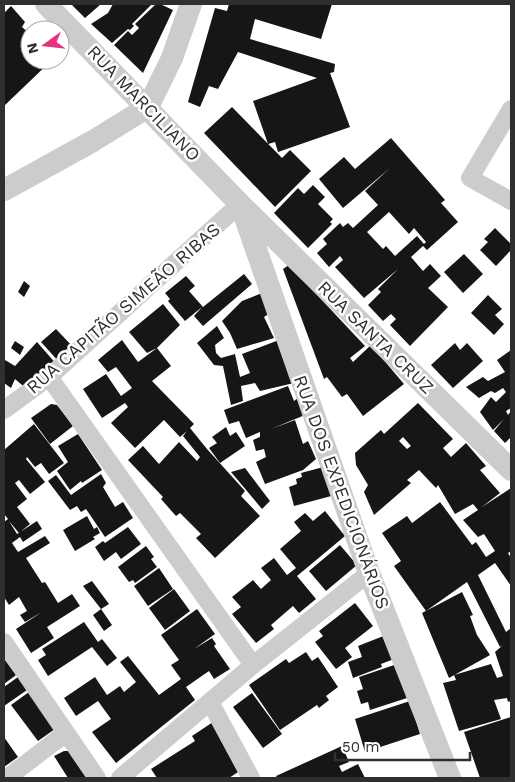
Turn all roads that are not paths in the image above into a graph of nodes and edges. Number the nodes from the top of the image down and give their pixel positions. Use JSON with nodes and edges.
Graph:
{"nodes":[{"id":1,"x":46,"y":4,"type":"edge"},
{"id":2,"x":190,"y":4,"type":"edge"},
{"id":3,"x":148,"y":107,"type":"junction"},
{"id":4,"x":511,"y":109,"type":"edge"},
{"id":5,"x":4,"y":190,"type":"edge"},
{"id":6,"x":511,"y":201,"type":"edge"},
{"id":7,"x":240,"y":204,"type":"junction"},
{"id":8,"x":49,"y":377,"type":"junction"},
{"id":9,"x":4,"y":410,"type":"edge"},
{"id":10,"x":511,"y":470,"type":"edge"},
{"id":11,"x":369,"y":573,"type":"junction"},
{"id":12,"x":4,"y":642,"type":"edge"},
{"id":13,"x":253,"y":666,"type":"junction"},
{"id":14,"x":210,"y":702,"type":"junction"},
{"id":15,"x":66,"y":733,"type":"junction"},
{"id":16,"x":7,"y":778,"type":"edge"},
{"id":17,"x":97,"y":778,"type":"edge"},
{"id":18,"x":120,"y":778,"type":"edge"},
{"id":19,"x":251,"y":778,"type":"edge"},
{"id":20,"x":450,"y":778,"type":"edge"}],
"edges":[{"from":1,"to":3,"type":"street","name":"RUA MARCILIANO"},
{"from":2,"to":3,"type":"street"},
{"from":3,"to":5,"type":"street"},
{"from":3,"to":7,"type":"street","name":"RUA MARCILIANO"},
{"from":4,"to":6,"type":"street"},
{"from":7,"to":8,"type":"street","name":"RUA CAPITÃO SIMEÃO RIBAS"},
{"from":7,"to":10,"type":"street","name":"RUA SANTA CRUZ"},
{"from":7,"to":11,"type":"street","name":"RUA DOS EXPEDICIONÁRIOS"},
{"from":8,"to":9,"type":"street","name":"RUA CAPITÃO SIMEÃO RIBAS"},
{"from":8,"to":13,"type":"street"},
{"from":11,"to":13,"type":"street"},
{"from":11,"to":20,"type":"street","name":"RUA DOS EXPEDICIONÁRIOS"},
{"from":12,"to":15,"type":"street"},
{"from":13,"to":14,"type":"street"},
{"from":14,"to":18,"type":"street"},
{"from":14,"to":19,"type":"street"},
{"from":15,"to":16,"type":"street"},
{"from":15,"to":17,"type":"street"}]}
